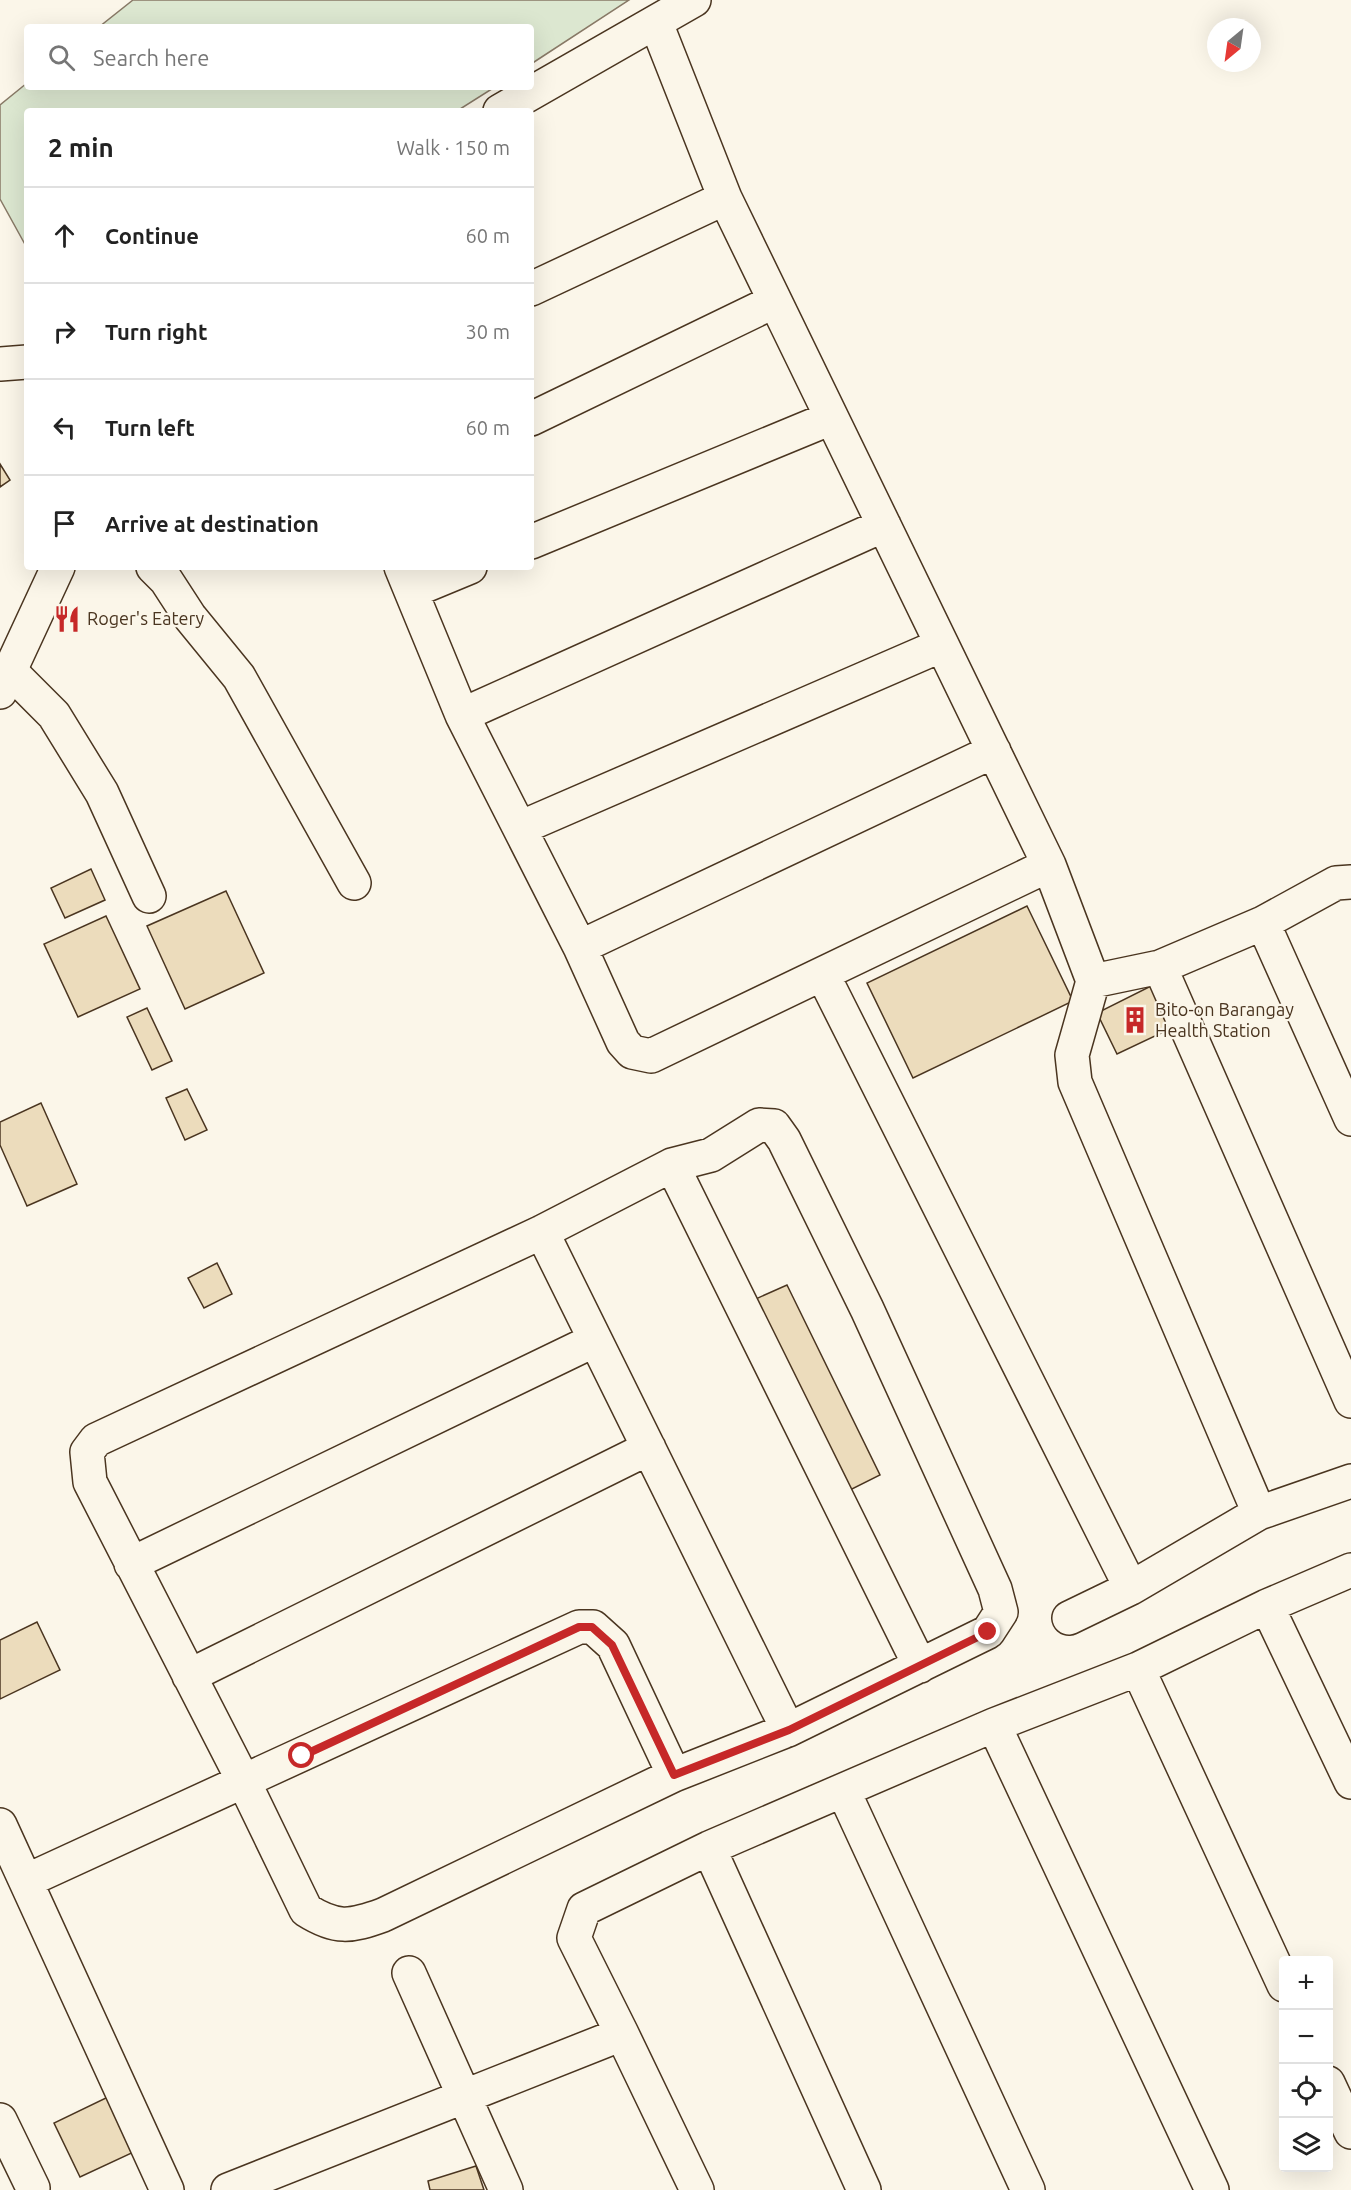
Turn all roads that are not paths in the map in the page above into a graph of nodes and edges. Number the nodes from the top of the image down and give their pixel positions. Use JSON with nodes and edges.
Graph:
{"nodes":[{"id":1,"x":694,"y":0,"type":"edge"},
{"id":2,"x":656,"y":23,"type":"junction"},
{"id":3,"x":505,"y":108,"type":"edge"},
{"id":4,"x":725,"y":198,"type":"junction"},
{"id":5,"x":534,"y":288,"type":"edge"},
{"id":6,"x":775,"y":301,"type":"junction"},
{"id":7,"x":24,"y":362,"type":"edge"},
{"id":8,"x":0,"y":364,"type":"edge"},
{"id":9,"x":534,"y":418,"type":"edge"},
{"id":10,"x":831,"y":418,"type":"junction"},
{"id":11,"x":884,"y":525,"type":"junction"},
{"id":12,"x":534,"y":541,"type":"edge"},
{"id":13,"x":57,"y":570,"type":"edge"},
{"id":14,"x":156,"y":570,"type":"edge"},
{"id":15,"x":454,"y":570,"type":"edge"},
{"id":16,"x":407,"y":579,"type":"edge"},
{"id":17,"x":942,"y":645,"type":"junction"},
{"id":18,"x":5,"y":682,"type":"edge"},
{"id":19,"x":462,"y":715,"type":"junction"},
{"id":20,"x":994,"y":751,"type":"junction"},
{"id":21,"x":520,"y":828,"type":"junction"},
{"id":22,"x":1049,"y":865,"type":"junction"},
{"id":23,"x":1351,"y":882,"type":"edge"},
{"id":24,"x":354,"y":883,"type":"dead end"},
{"id":25,"x":149,"y":897,"type":"dead end"},
{"id":26,"x":1263,"y":923,"type":"junction"},
{"id":27,"x":580,"y":947,"type":"junction"},
{"id":28,"x":1160,"y":967,"type":"junction"},
{"id":29,"x":823,"y":975,"type":"junction"},
{"id":30,"x":1093,"y":981,"type":"junction"},
{"id":31,"x":1351,"y":1119,"type":"edge"},
{"id":32,"x":672,"y":1166,"type":"junction"},
{"id":33,"x":542,"y":1232,"type":"junction"},
{"id":34,"x":595,"y":1340,"type":"junction"},
{"id":35,"x":1351,"y":1401,"type":"edge"},
{"id":36,"x":648,"y":1448,"type":"junction"},
{"id":37,"x":1351,"y":1481,"type":"edge"},
{"id":38,"x":1259,"y":1513,"type":"junction"},
{"id":39,"x":131,"y":1564,"type":"junction"},
{"id":40,"x":1351,"y":1570,"type":"edge"},
{"id":41,"x":1131,"y":1588,"type":"junction"},
{"id":42,"x":1268,"y":1606,"type":"junction"},
{"id":43,"x":1069,"y":1618,"type":"dead end"},
{"id":44,"x":920,"y":1665,"type":"junction"},
{"id":45,"x":1138,"y":1669,"type":"junction"},
{"id":46,"x":189,"y":1676,"type":"junction"},
{"id":47,"x":994,"y":1725,"type":"junction"},
{"id":48,"x":789,"y":1730,"type":"junction"},
{"id":49,"x":674,"y":1775,"type":"junction"},
{"id":50,"x":244,"y":1782,"type":"junction"},
{"id":51,"x":1351,"y":1782,"type":"edge"},
{"id":52,"x":844,"y":1791,"type":"junction"},
{"id":53,"x":0,"y":1826,"type":"edge"},
{"id":54,"x":709,"y":1848,"type":"junction"},
{"id":55,"x":26,"y":1881,"type":"junction"},
{"id":56,"x":409,"y":1973,"type":"dead end"},
{"id":57,"x":1279,"y":1974,"type":"edge"},
{"id":58,"x":622,"y":2034,"type":"junction"},
{"id":59,"x":1333,"y":2092,"type":"edge"},
{"id":60,"x":463,"y":2097,"type":"junction"},
{"id":61,"x":0,"y":2120,"type":"edge"},
{"id":62,"x":1351,"y":2132,"type":"edge"},
{"id":63,"x":33,"y":2188,"type":"dead end"},
{"id":64,"x":165,"y":2190,"type":"edge"},
{"id":65,"x":228,"y":2190,"type":"edge"},
{"id":66,"x":506,"y":2190,"type":"edge"},
{"id":67,"x":697,"y":2190,"type":"edge"},
{"id":68,"x":864,"y":2190,"type":"edge"},
{"id":69,"x":1028,"y":2190,"type":"edge"},
{"id":70,"x":1212,"y":2190,"type":"edge"}],
"edges":[{"from":1,"to":2,"type":"street"},
{"from":2,"to":3,"type":"street"},
{"from":2,"to":4,"type":"street"},
{"from":4,"to":5,"type":"street"},
{"from":4,"to":6,"type":"street"},
{"from":6,"to":9,"type":"street"},
{"from":6,"to":10,"type":"street"},
{"from":7,"to":8,"type":"street"},
{"from":10,"to":11,"type":"street"},
{"from":10,"to":12,"type":"street"},
{"from":11,"to":17,"type":"street"},
{"from":11,"to":19,"type":"street"},
{"from":13,"to":18,"type":"street"},
{"from":14,"to":24,"type":"street"},
{"from":15,"to":16,"type":"street"},
{"from":16,"to":19,"type":"street"},
{"from":17,"to":20,"type":"street"},
{"from":17,"to":21,"type":"street"},
{"from":18,"to":25,"type":"street"},
{"from":19,"to":21,"type":"street"},
{"from":20,"to":22,"type":"street"},
{"from":20,"to":27,"type":"street"},
{"from":21,"to":27,"type":"street"},
{"from":22,"to":29,"type":"street"},
{"from":22,"to":30,"type":"street"},
{"from":23,"to":26,"type":"street"},
{"from":26,"to":28,"type":"street"},
{"from":26,"to":31,"type":"street"},
{"from":27,"to":29,"type":"street"},
{"from":28,"to":30,"type":"street"},
{"from":28,"to":35,"type":"street"},
{"from":29,"to":41,"type":"street"},
{"from":30,"to":38,"type":"street"},
{"from":32,"to":33,"type":"street"},
{"from":32,"to":44,"type":"street"},
{"from":32,"to":44,"type":"street"},
{"from":33,"to":34,"type":"street"},
{"from":33,"to":39,"type":"street"},
{"from":34,"to":36,"type":"street"},
{"from":34,"to":39,"type":"street"},
{"from":36,"to":46,"type":"street"},
{"from":36,"to":48,"type":"street"},
{"from":37,"to":38,"type":"street"},
{"from":38,"to":41,"type":"street"},
{"from":39,"to":46,"type":"street"},
{"from":40,"to":42,"type":"street"},
{"from":41,"to":43,"type":"street"},
{"from":42,"to":45,"type":"street"},
{"from":42,"to":51,"type":"street"},
{"from":44,"to":48,"type":"street"},
{"from":45,"to":47,"type":"street"},
{"from":45,"to":57,"type":"street"},
{"from":46,"to":50,"type":"street"},
{"from":47,"to":52,"type":"street"},
{"from":47,"to":70,"type":"street"},
{"from":48,"to":49,"type":"street"},
{"from":49,"to":50,"type":"street"},
{"from":49,"to":50,"type":"street"},
{"from":50,"to":55,"type":"street"},
{"from":52,"to":54,"type":"street"},
{"from":52,"to":69,"type":"street"},
{"from":53,"to":55,"type":"street"},
{"from":54,"to":58,"type":"street"},
{"from":54,"to":68,"type":"street"},
{"from":55,"to":64,"type":"street"},
{"from":56,"to":60,"type":"street"},
{"from":58,"to":60,"type":"street"},
{"from":58,"to":67,"type":"street"},
{"from":59,"to":62,"type":"street"},
{"from":60,"to":65,"type":"street"},
{"from":60,"to":66,"type":"street"},
{"from":61,"to":63,"type":"street"}]}
